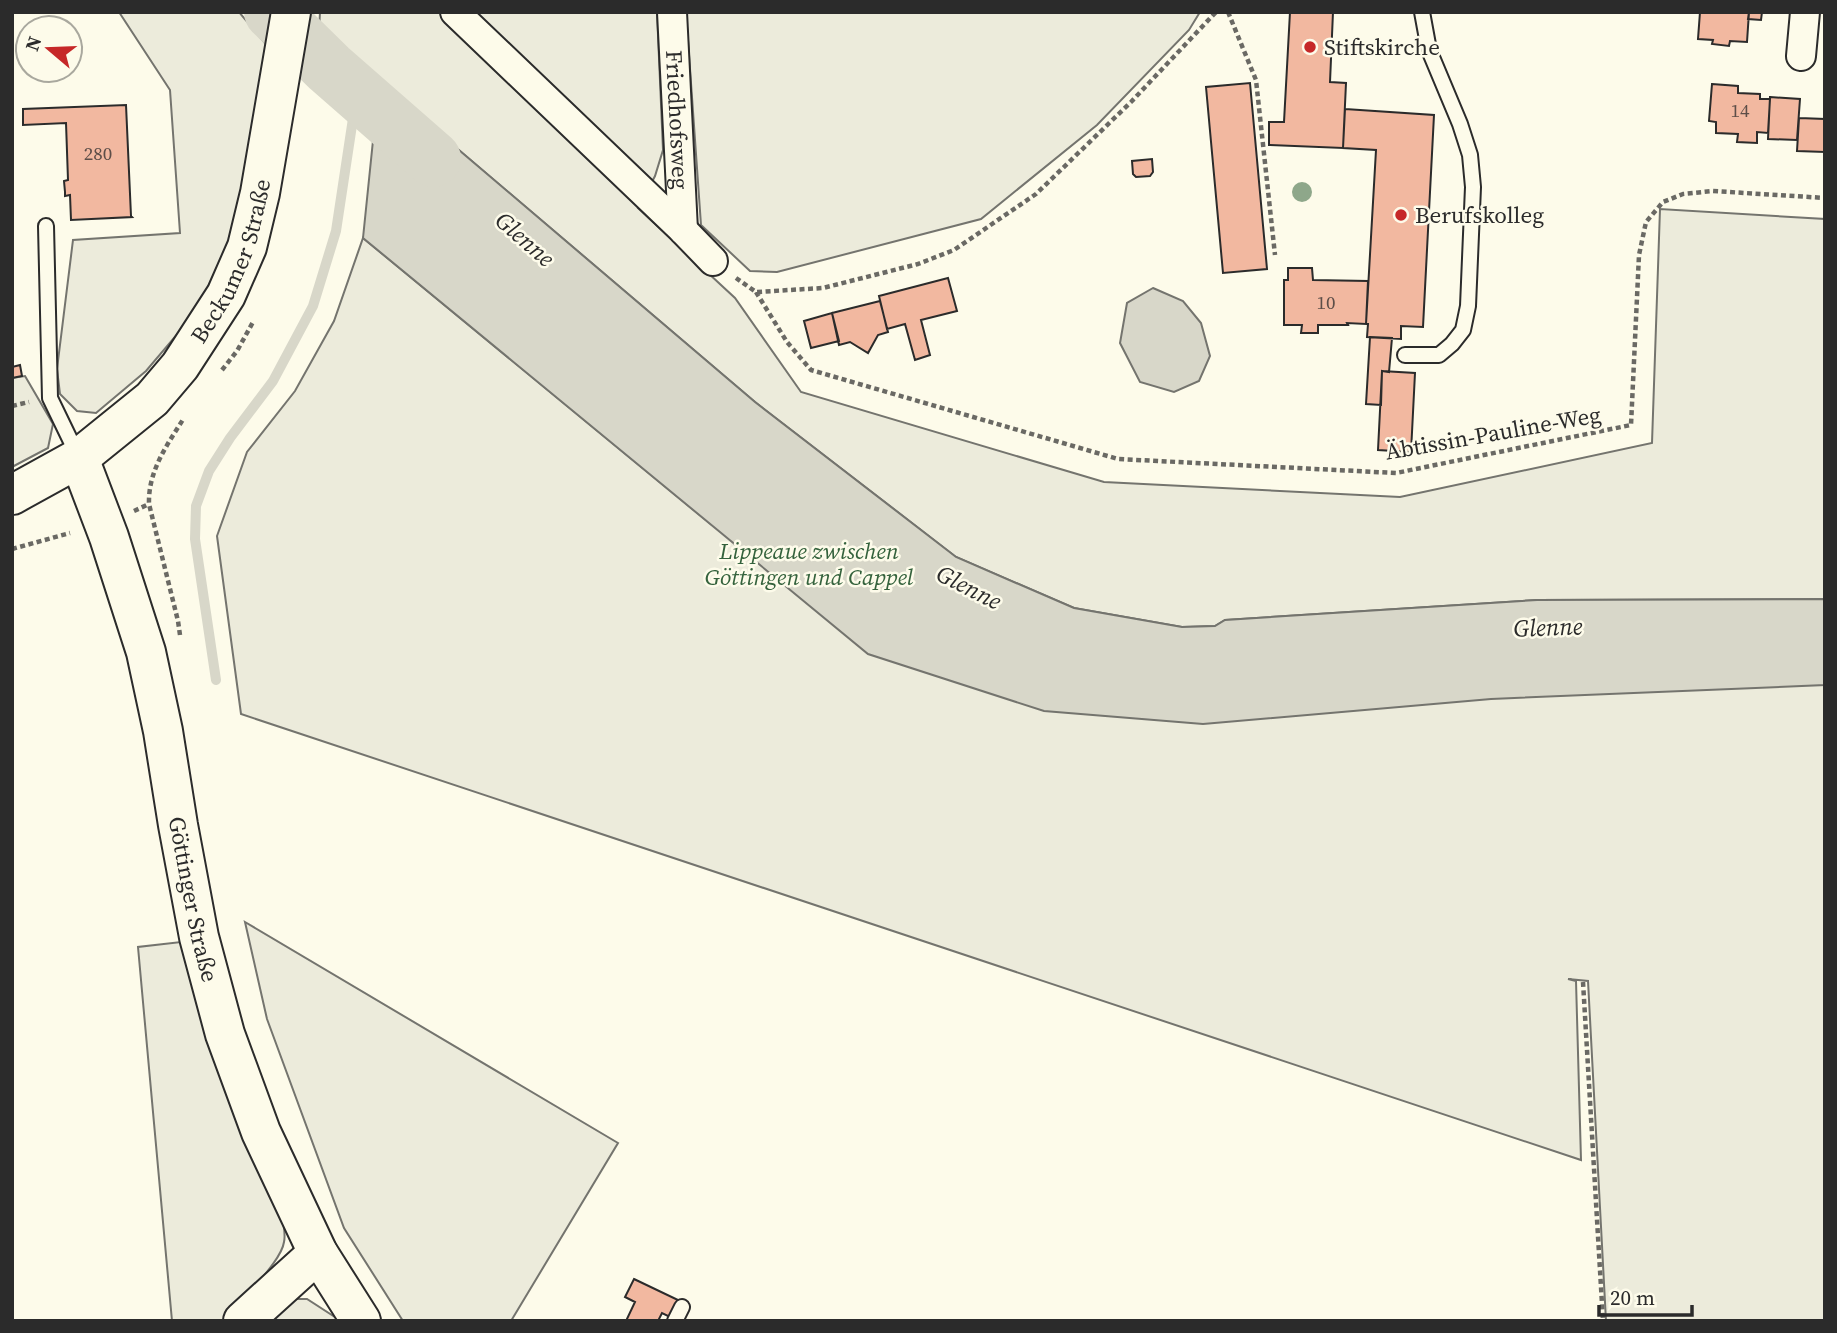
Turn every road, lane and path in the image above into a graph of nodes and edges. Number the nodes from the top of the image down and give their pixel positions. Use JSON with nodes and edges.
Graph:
{"nodes":[{"id":1,"x":291,"y":12,"type":"edge"},
{"id":2,"x":455,"y":12,"type":"edge"},
{"id":3,"x":672,"y":12,"type":"edge"},
{"id":4,"x":1216,"y":12,"type":"edge"},
{"id":5,"x":1228,"y":12,"type":"edge"},
{"id":6,"x":1422,"y":12,"type":"edge"},
{"id":7,"x":1805,"y":12,"type":"edge"},
{"id":8,"x":1801,"y":56,"type":"dead end"},
{"id":9,"x":1825,"y":198,"type":"edge"},
{"id":10,"x":47,"y":226,"type":"dead end"},
{"id":11,"x":683,"y":230,"type":"junction"},
{"id":12,"x":1275,"y":255,"type":"dead end"},
{"id":13,"x":713,"y":261,"type":"joint"},
{"id":14,"x":756,"y":292,"type":"junction"},
{"id":15,"x":254,"y":320,"type":"dead end"},
{"id":16,"x":1405,"y":355,"type":"dead end"},
{"id":17,"x":222,"y":371,"type":"dead end"},
{"id":18,"x":191,"y":409,"type":"dead end"},
{"id":19,"x":79,"y":458,"type":"junction"},
{"id":20,"x":12,"y":495,"type":"edge"},
{"id":21,"x":180,"y":635,"type":"dead end"},
{"id":22,"x":1583,"y":982,"type":"dead end"},
{"id":23,"x":318,"y":1253,"type":"junction"},
{"id":24,"x":681,"y":1307,"type":"dead end"},
{"id":25,"x":243,"y":1321,"type":"edge"},
{"id":26,"x":361,"y":1321,"type":"edge"},
{"id":27,"x":675,"y":1321,"type":"edge"},
{"id":28,"x":1602,"y":1321,"type":"edge"}],
"edges":[{"from":1,"to":19,"type":"main road","name":"Beckumer Straße"},
{"from":2,"to":11,"type":"street"},
{"from":3,"to":11,"type":"street","name":"Friedhofsweg"},
{"from":4,"to":14,"type":"path"},
{"from":5,"to":12,"type":"path"},
{"from":6,"to":16,"type":"lane"},
{"from":7,"to":8,"type":"street"},
{"from":9,"to":14,"type":"path","name":"Äbtissin-Pauline-Weg"},
{"from":10,"to":19,"type":"lane"},
{"from":11,"to":13,"type":"street"},
{"from":13,"to":14,"type":"path"},
{"from":15,"to":17,"type":"path"},
{"from":18,"to":21,"type":"path"},
{"from":19,"to":20,"type":"main road","name":"Beckumer Straße"},
{"from":19,"to":23,"type":"main road","name":"Göttinger Straße"},
{"from":22,"to":28,"type":"path"},
{"from":23,"to":25,"type":"main road"},
{"from":23,"to":26,"type":"main road","name":"Göttinger Straße"},
{"from":24,"to":27,"type":"lane"}]}
